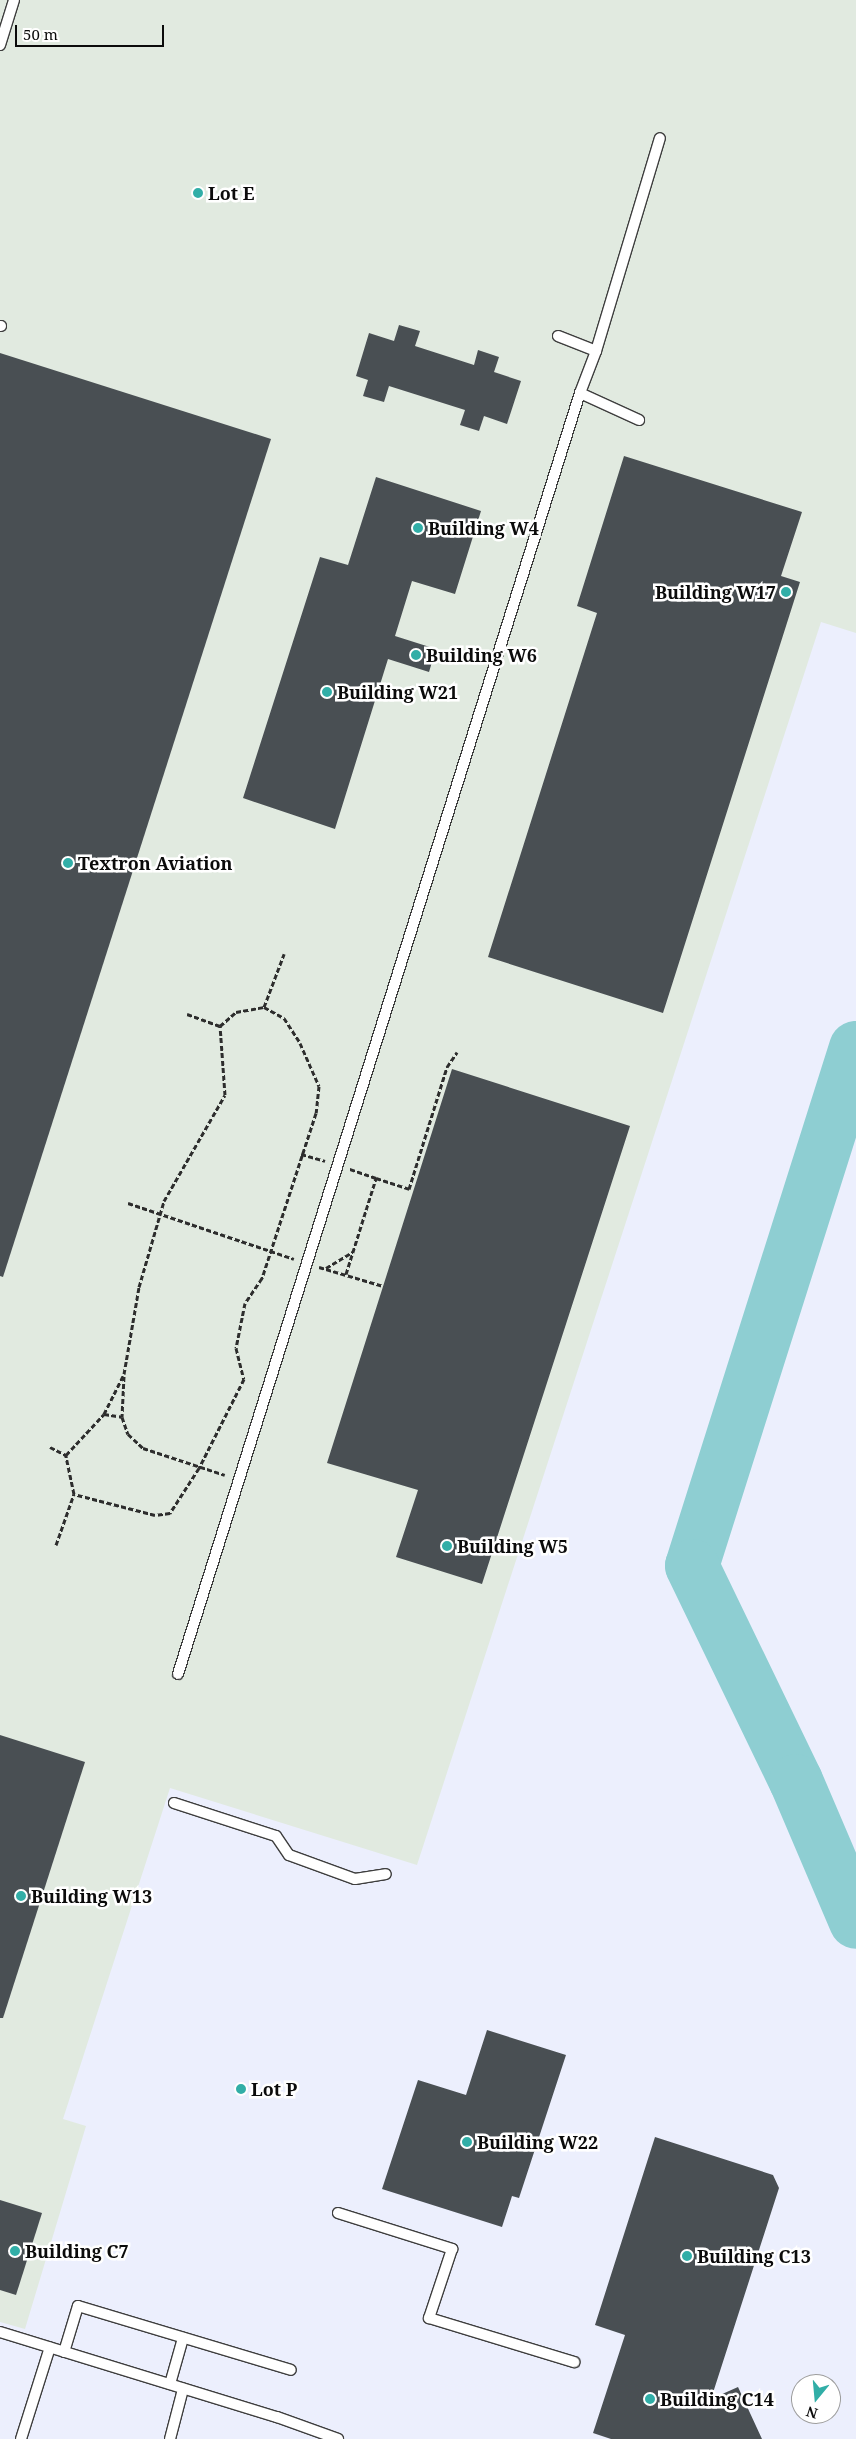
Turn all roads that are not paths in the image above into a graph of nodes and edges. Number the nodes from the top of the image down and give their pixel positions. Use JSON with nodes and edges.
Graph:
{"nodes":[{"id":1,"x":14,"y":0,"type":"edge"},
{"id":2,"x":0,"y":45,"type":"edge"},
{"id":3,"x":660,"y":138,"type":"dead end"},
{"id":4,"x":558,"y":336,"type":"dead end"},
{"id":5,"x":596,"y":351,"type":"junction"},
{"id":6,"x":580,"y":393,"type":"junction"},
{"id":7,"x":639,"y":420,"type":"dead end"},
{"id":8,"x":178,"y":1674,"type":"dead end"},
{"id":9,"x":174,"y":1803,"type":"dead end"},
{"id":10,"x":386,"y":1874,"type":"dead end"},
{"id":11,"x":338,"y":2214,"type":"dead end"},
{"id":12,"x":0,"y":2332,"type":"edge"},
{"id":13,"x":184,"y":2338,"type":"junction"},
{"id":14,"x":50,"y":2348,"type":"junction"},
{"id":15,"x":64,"y":2352,"type":"junction"},
{"id":16,"x":574,"y":2362,"type":"dead end"},
{"id":17,"x":291,"y":2370,"type":"dead end"},
{"id":18,"x":170,"y":2384,"type":"junction"},
{"id":19,"x":183,"y":2388,"type":"junction"},
{"id":20,"x":21,"y":2439,"type":"edge"},
{"id":21,"x":170,"y":2439,"type":"edge"},
{"id":22,"x":338,"y":2439,"type":"edge"}],
"edges":[{"from":1,"to":2,"type":"lane"},
{"from":3,"to":5,"type":"lane"},
{"from":4,"to":5,"type":"lane"},
{"from":5,"to":6,"type":"lane"},
{"from":6,"to":7,"type":"lane"},
{"from":6,"to":8,"type":"lane"},
{"from":9,"to":10,"type":"lane"},
{"from":11,"to":16,"type":"lane"},
{"from":12,"to":14,"type":"lane"},
{"from":13,"to":15,"type":"lane"},
{"from":13,"to":17,"type":"lane"},
{"from":13,"to":18,"type":"lane"},
{"from":14,"to":15,"type":"lane"},
{"from":14,"to":20,"type":"lane"},
{"from":15,"to":18,"type":"lane"},
{"from":18,"to":19,"type":"lane"},
{"from":19,"to":21,"type":"lane"},
{"from":19,"to":22,"type":"lane"}]}
